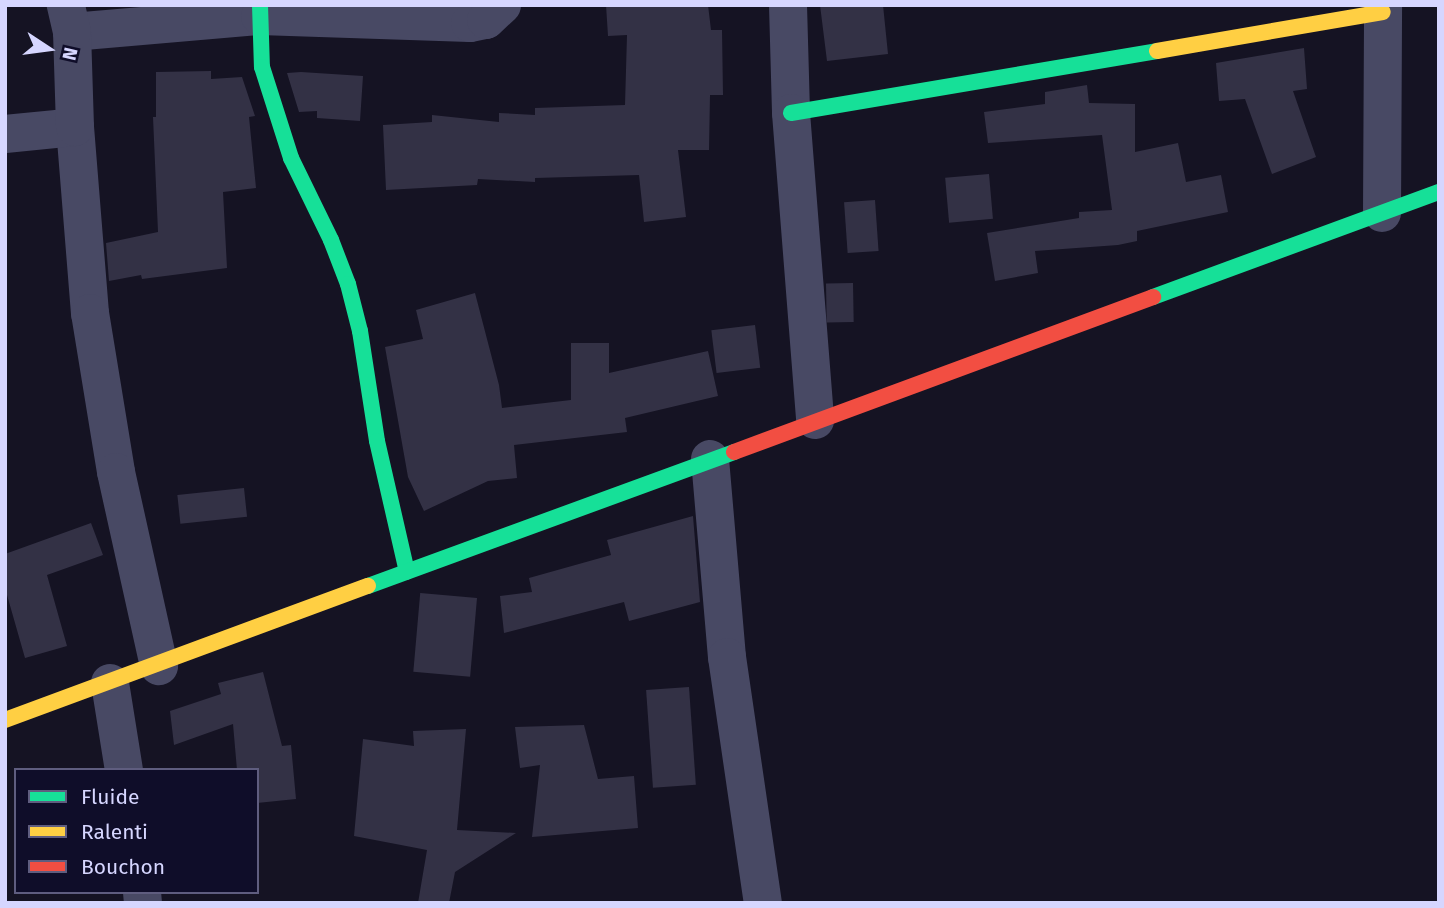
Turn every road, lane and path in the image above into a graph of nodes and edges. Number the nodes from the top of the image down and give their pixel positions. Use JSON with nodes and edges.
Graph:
{"nodes":[{"id":1,"x":502,"y":5,"type":"edge"},
{"id":2,"x":788,"y":5,"type":"edge"},
{"id":3,"x":1383,"y":9,"type":"edge"},
{"id":4,"x":260,"y":10,"type":"edge"},
{"id":5,"x":69,"y":19,"type":"edge"},
{"id":6,"x":792,"y":113,"type":"junction"},
{"id":7,"x":75,"y":127,"type":"junction"},
{"id":8,"x":5,"y":134,"type":"edge"},
{"id":9,"x":1439,"y":192,"type":"edge"},
{"id":10,"x":1382,"y":212,"type":"junction"},
{"id":11,"x":815,"y":420,"type":"junction"},
{"id":12,"x":710,"y":459,"type":"junction"},
{"id":13,"x":407,"y":572,"type":"junction"},
{"id":14,"x":159,"y":666,"type":"junction"},
{"id":15,"x":110,"y":683,"type":"junction"},
{"id":16,"x":5,"y":720,"type":"edge"},
{"id":17,"x":124,"y":768,"type":"edge"},
{"id":18,"x":762,"y":903,"type":"edge"}],
"edges":[{"from":1,"to":4,"type":"street"},
{"from":2,"to":6,"type":"street"},
{"from":3,"to":6,"type":"street"},
{"from":3,"to":10,"type":"street"},
{"from":4,"to":5,"type":"street"},
{"from":4,"to":13,"type":"street"},
{"from":5,"to":7,"type":"street"},
{"from":6,"to":11,"type":"street"},
{"from":7,"to":8,"type":"street"},
{"from":7,"to":14,"type":"street"},
{"from":9,"to":10,"type":"street"},
{"from":10,"to":11,"type":"street"},
{"from":11,"to":12,"type":"street"},
{"from":12,"to":13,"type":"street"},
{"from":12,"to":18,"type":"street"},
{"from":13,"to":14,"type":"street"},
{"from":14,"to":15,"type":"street"},
{"from":15,"to":16,"type":"street"},
{"from":15,"to":17,"type":"street"}]}
